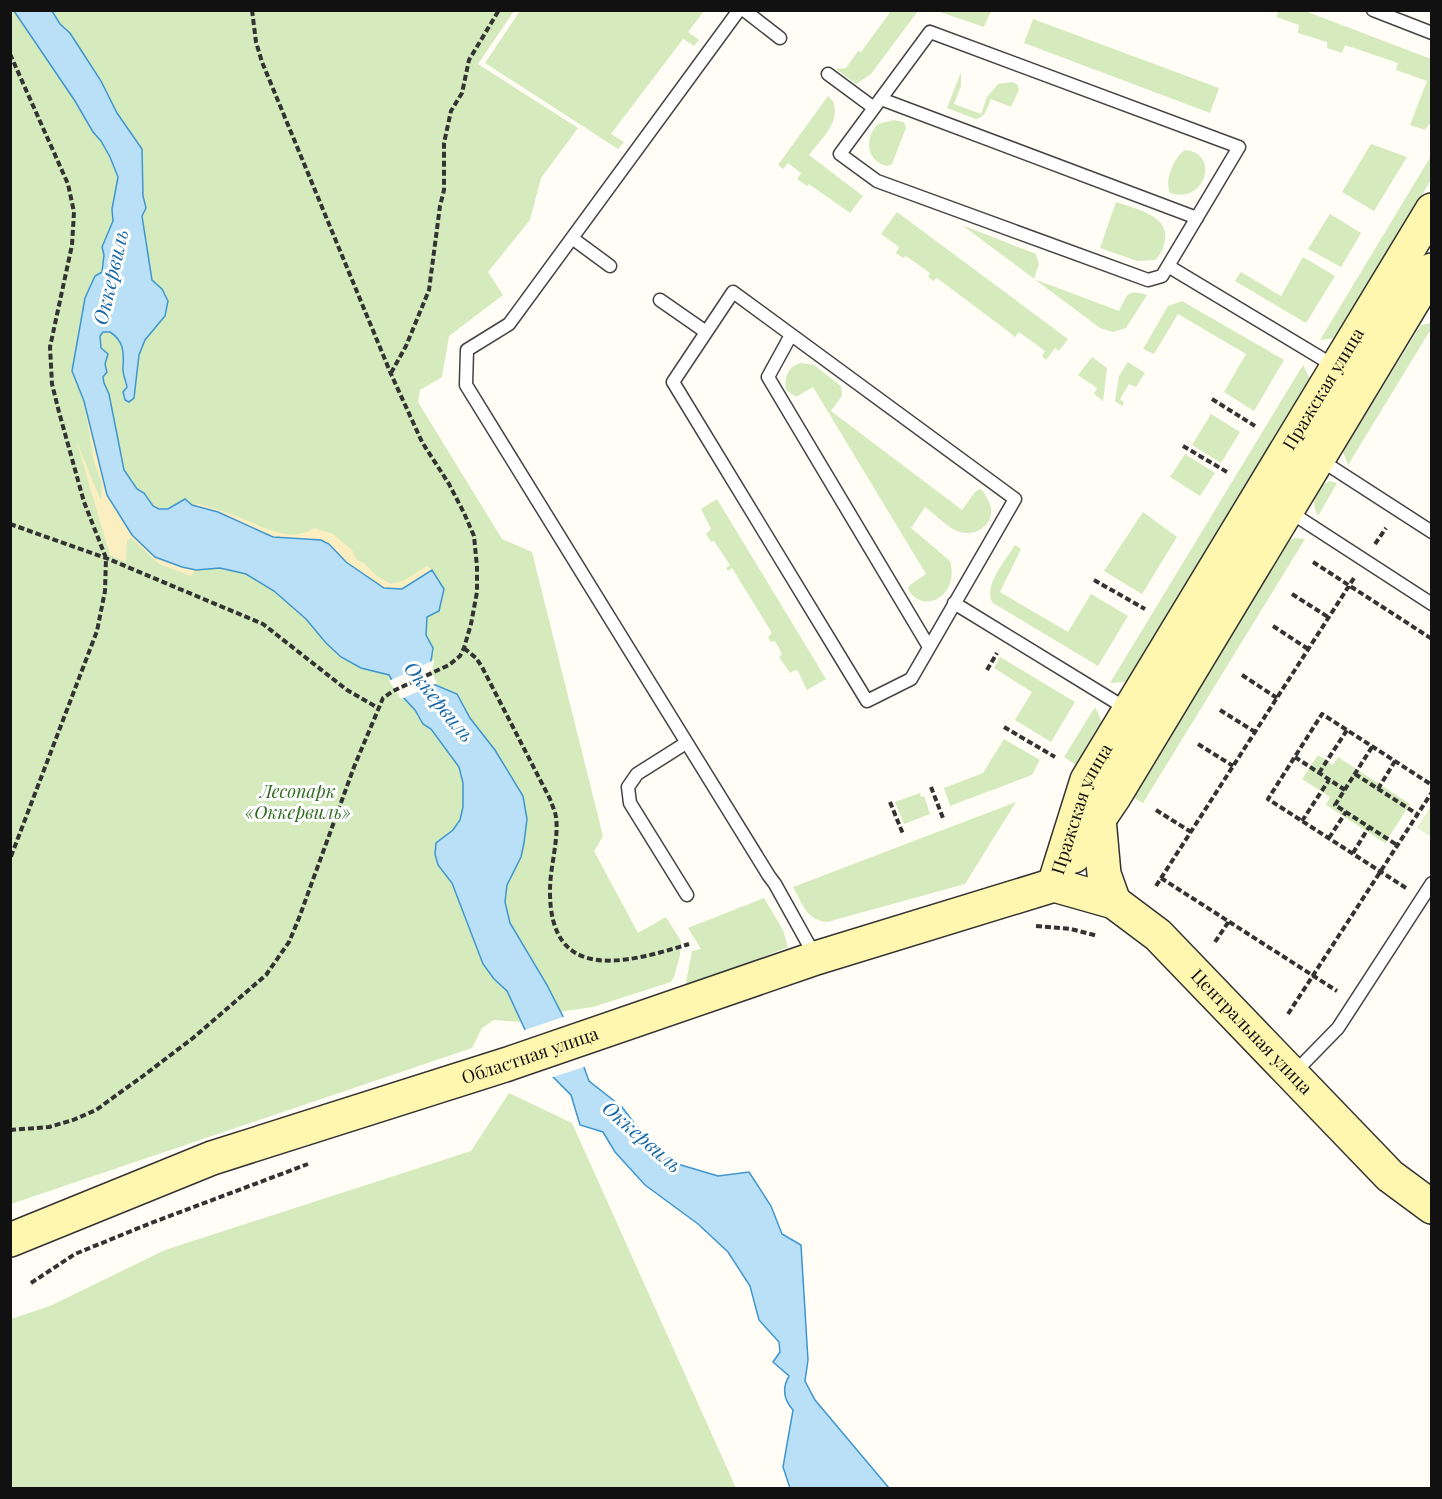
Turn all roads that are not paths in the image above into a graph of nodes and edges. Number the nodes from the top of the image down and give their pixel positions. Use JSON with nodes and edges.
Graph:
{"nodes":[{"id":1,"x":739,"y":10,"type":"edge"},
{"id":2,"x":744,"y":10,"type":"edge"},
{"id":3,"x":1373,"y":10,"type":"edge"},
{"id":4,"x":1431,"y":33,"type":"edge"},
{"id":5,"x":780,"y":38,"type":"dead end"},
{"id":6,"x":828,"y":74,"type":"dead end"},
{"id":7,"x":878,"y":104,"type":"junction"},
{"id":8,"x":1431,"y":210,"type":"edge"},
{"id":9,"x":1197,"y":218,"type":"junction"},
{"id":10,"x":572,"y":238,"type":"junction"},
{"id":11,"x":610,"y":266,"type":"dead end"},
{"id":12,"x":1168,"y":266,"type":"junction"},
{"id":13,"x":1414,"y":285,"type":"edge"},
{"id":14,"x":660,"y":300,"type":"dead end"},
{"id":15,"x":706,"y":332,"type":"junction"},
{"id":16,"x":790,"y":335,"type":"junction"},
{"id":17,"x":1350,"y":375,"type":"junction"},
{"id":18,"x":1305,"y":450,"type":"junction"},
{"id":19,"x":1274,"y":502,"type":"junction"},
{"id":20,"x":1431,"y":532,"type":"edge"},
{"id":21,"x":954,"y":603,"type":"junction"},
{"id":22,"x":1431,"y":604,"type":"edge"},
{"id":23,"x":929,"y":647,"type":"junction"},
{"id":24,"x":1142,"y":719,"type":"junction"},
{"id":25,"x":686,"y":743,"type":"junction"},
{"id":26,"x":1099,"y":819,"type":"junction"},
{"id":27,"x":1431,"y":883,"type":"edge"},
{"id":28,"x":1054,"y":885,"type":"junction"},
{"id":29,"x":687,"y":896,"type":"dead end"},
{"id":30,"x":1114,"y":902,"type":"junction"},
{"id":31,"x":816,"y":958,"type":"junction"},
{"id":32,"x":1292,"y":1075,"type":"junction"},
{"id":33,"x":1431,"y":1208,"type":"edge"},
{"id":34,"x":10,"y":1240,"type":"edge"}],
"edges":[{"from":1,"to":10,"type":"lane"},
{"from":2,"to":5,"type":"lane"},
{"from":3,"to":4,"type":"lane"},
{"from":6,"to":7,"type":"lane"},
{"from":7,"to":9,"type":"lane"},
{"from":7,"to":9,"type":"lane"},
{"from":7,"to":12,"type":"lane"},
{"from":8,"to":13,"type":"street","name":"Пражская улица"},
{"from":9,"to":12,"type":"lane"},
{"from":10,"to":11,"type":"lane"},
{"from":10,"to":25,"type":"lane"},
{"from":12,"to":17,"type":"lane"},
{"from":13,"to":17,"type":"street","name":"Пражская улица"},
{"from":14,"to":15,"type":"lane"},
{"from":15,"to":16,"type":"lane"},
{"from":15,"to":23,"type":"lane"},
{"from":16,"to":21,"type":"lane"},
{"from":16,"to":23,"type":"lane"},
{"from":17,"to":18,"type":"street","name":"Пражская улица"},
{"from":18,"to":19,"type":"street","name":"Пражская улица"},
{"from":18,"to":20,"type":"lane"},
{"from":19,"to":22,"type":"lane"},
{"from":19,"to":24,"type":"street","name":"Пражская улица"},
{"from":21,"to":23,"type":"lane"},
{"from":21,"to":24,"type":"lane"},
{"from":24,"to":26,"type":"street","name":"Пражская улица"},
{"from":24,"to":28,"type":"street","name":"Пражская улица"},
{"from":25,"to":29,"type":"lane"},
{"from":25,"to":31,"type":"lane"},
{"from":26,"to":28,"type":"street","name":"Пражская улица"},
{"from":26,"to":30,"type":"street"},
{"from":27,"to":32,"type":"lane"},
{"from":28,"to":30,"type":"street","name":"Центральная улица"},
{"from":28,"to":31,"type":"street","name":"Областная улица"},
{"from":30,"to":32,"type":"street","name":"Центральная улица"},
{"from":31,"to":34,"type":"street","name":"Областная улица"},
{"from":32,"to":33,"type":"street","name":"Центральная улица"}]}
